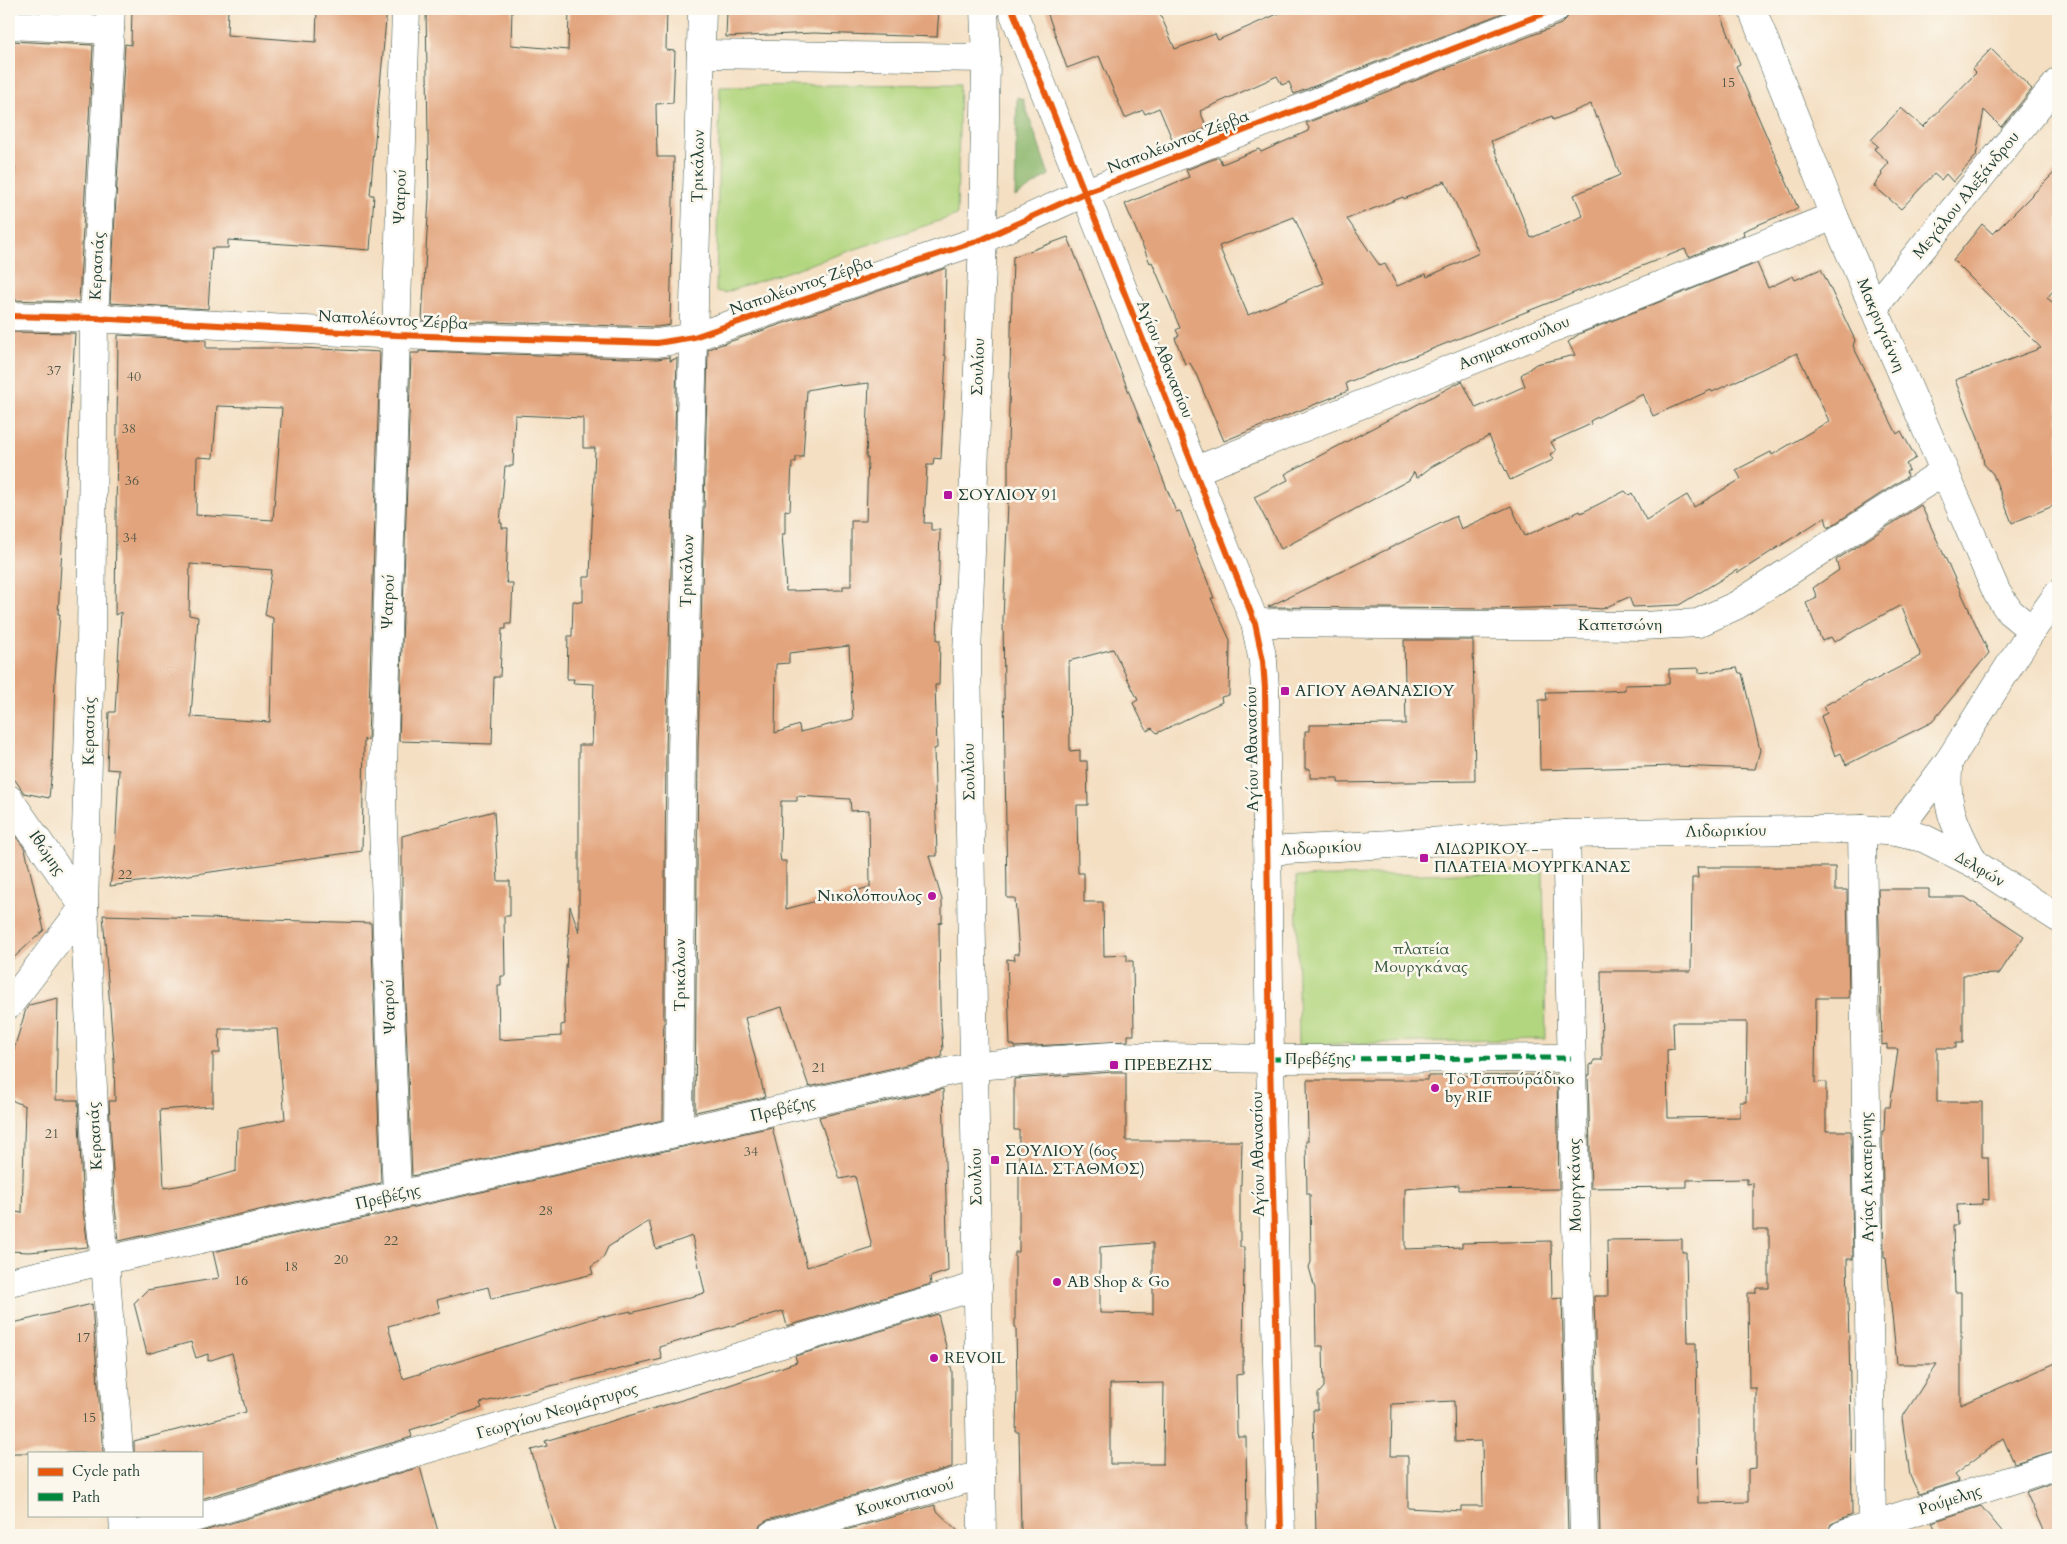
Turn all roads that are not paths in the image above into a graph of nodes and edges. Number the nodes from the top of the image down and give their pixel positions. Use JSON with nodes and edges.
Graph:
{"nodes":[{"id":1,"x":406,"y":9,"type":"edge"},
{"id":2,"x":702,"y":9,"type":"edge"},
{"id":3,"x":984,"y":9,"type":"edge"},
{"id":4,"x":1012,"y":9,"type":"edge"},
{"id":5,"x":1555,"y":9,"type":"edge"},
{"id":6,"x":1761,"y":14,"type":"edge"},
{"id":7,"x":110,"y":20,"type":"edge"},
{"id":8,"x":9,"y":25,"type":"edge"},
{"id":9,"x":701,"y":54,"type":"junction"},
{"id":10,"x":986,"y":58,"type":"junction"},
{"id":11,"x":2058,"y":82,"type":"edge"},
{"id":12,"x":1084,"y":194,"type":"junction"},
{"id":13,"x":1834,"y":216,"type":"junction"},
{"id":14,"x":983,"y":240,"type":"junction"},
{"id":15,"x":1874,"y":307,"type":"junction"},
{"id":16,"x":9,"y":316,"type":"edge"},
{"id":17,"x":94,"y":318,"type":"junction"},
{"id":18,"x":396,"y":335,"type":"junction"},
{"id":19,"x":694,"y":337,"type":"junction"},
{"id":20,"x":1194,"y":471,"type":"junction"},
{"id":21,"x":1943,"y":472,"type":"junction"},
{"id":22,"x":2056,"y":600,"type":"edge"},
{"id":23,"x":1255,"y":623,"type":"junction"},
{"id":24,"x":2032,"y":630,"type":"junction"},
{"id":25,"x":1949,"y":761,"type":"junction"},
{"id":26,"x":9,"y":799,"type":"edge"},
{"id":27,"x":1862,"y":829,"type":"junction"},
{"id":28,"x":1896,"y":832,"type":"junction"},
{"id":29,"x":1566,"y":834,"type":"junction"},
{"id":30,"x":1268,"y":851,"type":"junction"},
{"id":31,"x":1975,"y":864,"type":"junction"},
{"id":32,"x":84,"y":906,"type":"junction"},
{"id":33,"x":2058,"y":918,"type":"edge"},
{"id":34,"x":9,"y":1006,"type":"edge"},
{"id":35,"x":1571,"y":1058,"type":"junction"},
{"id":36,"x":1270,"y":1059,"type":"junction"},
{"id":37,"x":974,"y":1066,"type":"junction"},
{"id":38,"x":679,"y":1132,"type":"junction"},
{"id":39,"x":397,"y":1195,"type":"junction"},
{"id":40,"x":105,"y":1261,"type":"junction"},
{"id":41,"x":9,"y":1282,"type":"edge"},
{"id":42,"x":978,"y":1286,"type":"junction"},
{"id":43,"x":119,"y":1452,"type":"edge"},
{"id":44,"x":2058,"y":1465,"type":"edge"},
{"id":45,"x":981,"y":1475,"type":"junction"},
{"id":46,"x":202,"y":1515,"type":"edge"},
{"id":47,"x":123,"y":1516,"type":"edge"},
{"id":48,"x":200,"y":1516,"type":"edge"},
{"id":49,"x":1872,"y":1525,"type":"junction"},
{"id":50,"x":124,"y":1535,"type":"edge"},
{"id":51,"x":136,"y":1535,"type":"edge"},
{"id":52,"x":772,"y":1535,"type":"edge"},
{"id":53,"x":982,"y":1535,"type":"edge"},
{"id":54,"x":1281,"y":1535,"type":"edge"},
{"id":55,"x":1584,"y":1535,"type":"edge"},
{"id":56,"x":1842,"y":1535,"type":"edge"}],
"edges":[{"from":1,"to":18,"type":"street","name":"Ψαrρού"},
{"from":2,"to":9,"type":"street","name":"Τρικάλων"},
{"from":3,"to":10,"type":"street","name":"Σουλίου"},
{"from":4,"to":12,"type":"street","name":"Αγίου Αθανασίου"},
{"from":5,"to":12,"type":"street","name":"Ναπολέωντος Ζέρβα"},
{"from":6,"to":13,"type":"street","name":"Μακρυγιάννη"},
{"from":7,"to":8,"type":"street"},
{"from":7,"to":17,"type":"street","name":"Κερασιάς"},
{"from":9,"to":10,"type":"street"},
{"from":9,"to":19,"type":"street","name":"Τρικάλων"},
{"from":10,"to":14,"type":"street","name":"Σουλίου"},
{"from":11,"to":15,"type":"street","name":"Μεγάλου Αλεξάνδρου"},
{"from":12,"to":14,"type":"street","name":"Ναπολέωντος Ζέρβα"},
{"from":12,"to":20,"type":"street","name":"Αγίου Αθανασίου"},
{"from":13,"to":15,"type":"street","name":"Μακρυγιάννη"},
{"from":13,"to":20,"type":"street","name":"Ασημακοπούλου"},
{"from":14,"to":19,"type":"street","name":"Ναπολέωντος Ζέρβα"},
{"from":14,"to":37,"type":"street","name":"Σουλίου"},
{"from":15,"to":21,"type":"street","name":"Μακρυγιάννη"},
{"from":16,"to":17,"type":"street","name":"Ναπολέωντος Ζέρβα"},
{"from":17,"to":18,"type":"street","name":"Ναπολέωντος Ζέρβα"},
{"from":17,"to":32,"type":"street","name":"Κερασιάς"},
{"from":18,"to":19,"type":"street","name":"Ναπολέωντος Ζέρβα"},
{"from":18,"to":39,"type":"street","name":"Ψαrρού"},
{"from":19,"to":38,"type":"street","name":"Τρικάλων"},
{"from":20,"to":23,"type":"street","name":"Αγίου Αθανασίου"},
{"from":21,"to":23,"type":"street","name":"Καπετσώνη"},
{"from":21,"to":24,"type":"street","name":"Μακρυγιάννη"},
{"from":22,"to":24,"type":"street"},
{"from":23,"to":30,"type":"street","name":"Αγίου Αθανασίου"},
{"from":24,"to":25,"type":"street"},
{"from":25,"to":28,"type":"street"},
{"from":25,"to":31,"type":"street"},
{"from":26,"to":32,"type":"street","name":"Ιθώμης"},
{"from":27,"to":28,"type":"street","name":"Λιδωρικίου"},
{"from":27,"to":29,"type":"street","name":"Λιδωρικίου"},
{"from":27,"to":49,"type":"street","name":"Αγίας Αικατερίνης"},
{"from":28,"to":31,"type":"street","name":"Δελφών"},
{"from":29,"to":30,"type":"street","name":"Λιδωρικίου"},
{"from":29,"to":35,"type":"street","name":"Μουργκάνας"},
{"from":30,"to":36,"type":"street","name":"Αγίου Αθανασίου"},
{"from":31,"to":33,"type":"street","name":"Δελφών"},
{"from":32,"to":34,"type":"street"},
{"from":32,"to":40,"type":"street","name":"Κερασιάς"},
{"from":35,"to":36,"type":"street","name":"Πρεβέζης"},
{"from":35,"to":55,"type":"street","name":"Μουργκάνας"},
{"from":36,"to":37,"type":"street","name":"Πρεβέζης"},
{"from":36,"to":54,"type":"street","name":"Αγίου Αθανασίου"},
{"from":37,"to":38,"type":"street","name":"Πρεβέζης"},
{"from":37,"to":42,"type":"street","name":"Σουλίου"},
{"from":38,"to":39,"type":"street","name":"Πρεβέζης"},
{"from":39,"to":40,"type":"street","name":"Πρεβέζης"},
{"from":40,"to":41,"type":"street","name":"Πρεβέζης"},
{"from":40,"to":43,"type":"street","name":"Κερασιάς"},
{"from":42,"to":45,"type":"street","name":"Σουλίου"},
{"from":42,"to":46,"type":"street","name":"Γεωργίου Νεομάρτυρος"},
{"from":44,"to":49,"type":"street","name":"Ρούμελης"},
{"from":45,"to":52,"type":"street","name":"Κουκουτιανού"},
{"from":45,"to":53,"type":"street","name":"Σουλίου"},
{"from":47,"to":50,"type":"street"},
{"from":48,"to":51,"type":"street","name":"Γεωργίου Νεομάρτυρος"},
{"from":49,"to":56,"type":"street","name":"Ρούμελης"}]}
